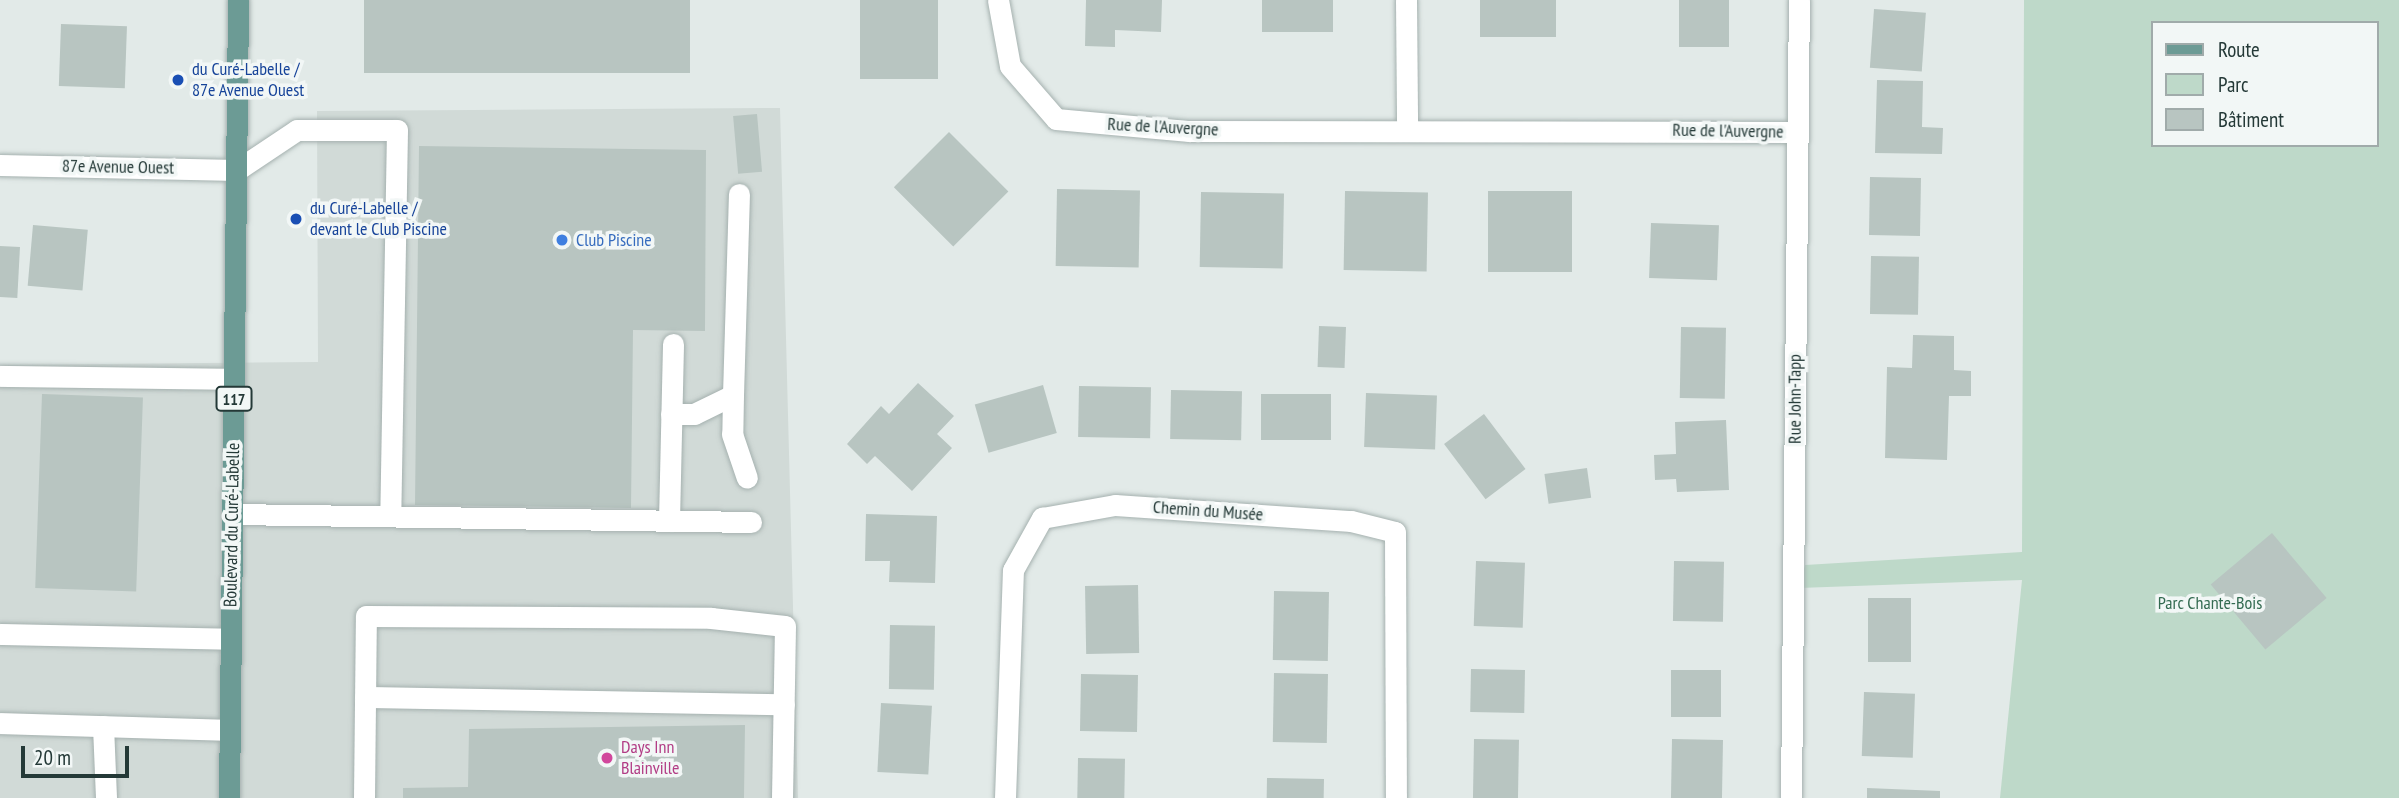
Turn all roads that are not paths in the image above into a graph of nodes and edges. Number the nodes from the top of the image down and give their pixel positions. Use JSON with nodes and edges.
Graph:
{"nodes":[{"id":1,"x":238,"y":0,"type":"edge"},
{"id":2,"x":998,"y":0,"type":"edge"},
{"id":3,"x":1406,"y":0,"type":"edge"},
{"id":4,"x":1799,"y":0,"type":"edge"},
{"id":5,"x":1407,"y":127,"type":"junction"},
{"id":6,"x":1798,"y":132,"type":"junction"},
{"id":7,"x":0,"y":165,"type":"edge"},
{"id":8,"x":237,"y":170,"type":"junction"},
{"id":9,"x":739,"y":194,"type":"dead end"},
{"id":10,"x":673,"y":344,"type":"dead end"},
{"id":11,"x":0,"y":376,"type":"edge"},
{"id":12,"x":234,"y":379,"type":"junction"},
{"id":13,"x":733,"y":395,"type":"junction"},
{"id":14,"x":671,"y":414,"type":"junction"},
{"id":15,"x":747,"y":478,"type":"dead end"},
{"id":16,"x":232,"y":514,"type":"junction"},
{"id":17,"x":390,"y":516,"type":"junction"},
{"id":18,"x":669,"y":521,"type":"junction"},
{"id":19,"x":751,"y":522,"type":"dead end"},
{"id":20,"x":0,"y":634,"type":"edge"},
{"id":21,"x":231,"y":639,"type":"junction"},
{"id":22,"x":365,"y":697,"type":"junction"},
{"id":23,"x":784,"y":704,"type":"junction"},
{"id":24,"x":0,"y":723,"type":"edge"},
{"id":25,"x":103,"y":726,"type":"junction"},
{"id":26,"x":230,"y":730,"type":"junction"},
{"id":27,"x":106,"y":798,"type":"edge"},
{"id":28,"x":229,"y":798,"type":"edge"},
{"id":29,"x":364,"y":798,"type":"edge"},
{"id":30,"x":782,"y":798,"type":"edge"},
{"id":31,"x":1005,"y":798,"type":"edge"},
{"id":32,"x":1396,"y":798,"type":"edge"},
{"id":33,"x":1791,"y":798,"type":"edge"}],
"edges":[{"from":1,"to":8,"type":"main road","name":"Boulevard du Curé-Labelle","number":"117"},
{"from":2,"to":5,"type":"street","name":"Rue de l'Auvergne"},
{"from":3,"to":5,"type":"street"},
{"from":4,"to":6,"type":"street","name":"Rue John-Tapp"},
{"from":5,"to":6,"type":"street","name":"Rue de l'Auvergne"},
{"from":6,"to":33,"type":"street","name":"Rue John-Tapp"},
{"from":7,"to":8,"type":"street","name":"87e Avenue Ouest"},
{"from":8,"to":12,"type":"main road","name":"Boulevard du Curé-Labelle","number":"117"},
{"from":8,"to":17,"type":"street"},
{"from":9,"to":13,"type":"street"},
{"from":10,"to":14,"type":"street"},
{"from":11,"to":12,"type":"street"},
{"from":12,"to":16,"type":"main road","name":"Boulevard du Curé-Labelle","number":"117"},
{"from":13,"to":14,"type":"street"},
{"from":13,"to":15,"type":"street"},
{"from":14,"to":18,"type":"street"},
{"from":16,"to":17,"type":"street"},
{"from":16,"to":21,"type":"main road","name":"Boulevard du Curé-Labelle","number":"117"},
{"from":17,"to":18,"type":"street"},
{"from":18,"to":19,"type":"street"},
{"from":20,"to":21,"type":"street"},
{"from":21,"to":26,"type":"main road","name":"Boulevard du Curé-Labelle","number":"117"},
{"from":22,"to":23,"type":"street"},
{"from":22,"to":23,"type":"street"},
{"from":22,"to":29,"type":"street"},
{"from":23,"to":30,"type":"street"},
{"from":24,"to":25,"type":"street"},
{"from":25,"to":26,"type":"street"},
{"from":25,"to":27,"type":"street"},
{"from":26,"to":28,"type":"main road","name":"Boulevard du Curé-Labelle","number":"117"},
{"from":31,"to":32,"type":"street","name":"Chemin du Musée"}]}
